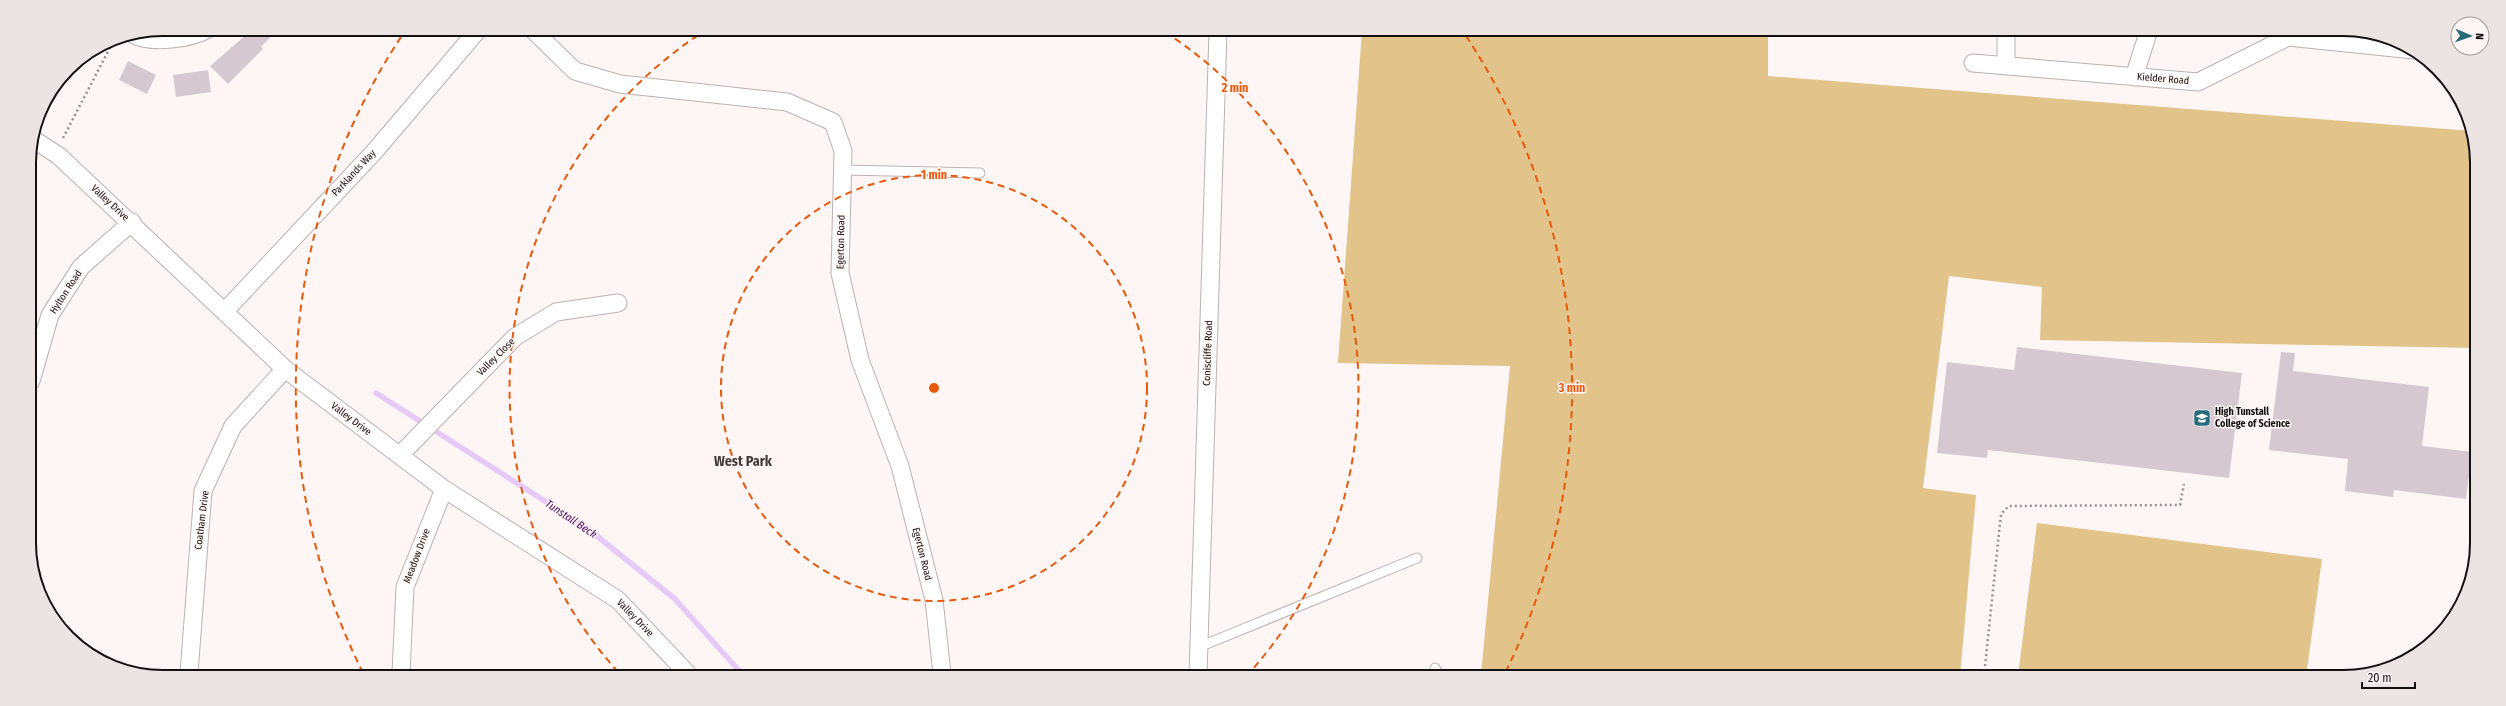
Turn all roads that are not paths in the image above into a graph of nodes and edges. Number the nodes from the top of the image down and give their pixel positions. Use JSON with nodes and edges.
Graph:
{"nodes":[{"id":1,"x":188,"y":36,"type":"edge"},
{"id":2,"x":473,"y":36,"type":"edge"},
{"id":3,"x":539,"y":36,"type":"edge"},
{"id":4,"x":1218,"y":36,"type":"edge"},
{"id":5,"x":2006,"y":36,"type":"edge"},
{"id":6,"x":2147,"y":36,"type":"edge"},
{"id":7,"x":2316,"y":36,"type":"edge"},
{"id":8,"x":147,"y":37,"type":"edge"},
{"id":9,"x":2395,"y":47,"type":"edge"},
{"id":10,"x":1973,"y":63,"type":"dead end"},
{"id":11,"x":2006,"y":65,"type":"junction"},
{"id":12,"x":2134,"y":77,"type":"junction"},
{"id":13,"x":38,"y":142,"type":"edge"},
{"id":14,"x":842,"y":170,"type":"junction"},
{"id":15,"x":980,"y":173,"type":"dead end"},
{"id":16,"x":132,"y":222,"type":"junction"},
{"id":17,"x":618,"y":303,"type":"dead end"},
{"id":18,"x":225,"y":311,"type":"junction"},
{"id":19,"x":36,"y":361,"type":"edge"},
{"id":20,"x":285,"y":369,"type":"junction"},
{"id":21,"x":400,"y":456,"type":"junction"},
{"id":22,"x":444,"y":489,"type":"junction"},
{"id":23,"x":1417,"y":558,"type":"dead end"},
{"id":24,"x":1199,"y":647,"type":"junction"},
{"id":25,"x":672,"y":667,"type":"edge"},
{"id":26,"x":189,"y":670,"type":"edge"},
{"id":27,"x":401,"y":670,"type":"edge"},
{"id":28,"x":942,"y":670,"type":"edge"},
{"id":29,"x":1198,"y":670,"type":"edge"}],
"edges":[{"from":1,"to":8,"type":"street"},
{"from":2,"to":18,"type":"street","name":"Parklands Way"},
{"from":3,"to":14,"type":"street","name":"Egerton Road"},
{"from":4,"to":24,"type":"street","name":"Coniscliffe Road"},
{"from":5,"to":11,"type":"street"},
{"from":6,"to":12,"type":"street"},
{"from":7,"to":9,"type":"street","name":"Kielder Road"},
{"from":7,"to":12,"type":"street","name":"Kielder Road"},
{"from":10,"to":11,"type":"street","name":"Kielder Road"},
{"from":11,"to":12,"type":"street","name":"Kielder Road"},
{"from":13,"to":16,"type":"street","name":"Valley Drive"},
{"from":14,"to":15,"type":"lane"},
{"from":14,"to":28,"type":"street","name":"Egerton Road"},
{"from":16,"to":18,"type":"street","name":"Valley Drive"},
{"from":16,"to":19,"type":"street","name":"Hylton Road"},
{"from":17,"to":21,"type":"street","name":"Valley Close"},
{"from":18,"to":20,"type":"street","name":"Valley Drive"},
{"from":20,"to":21,"type":"street","name":"Valley Drive"},
{"from":20,"to":26,"type":"street","name":"Coatham Drive"},
{"from":21,"to":22,"type":"street","name":"Valley Drive"},
{"from":22,"to":25,"type":"street","name":"Valley Drive"},
{"from":22,"to":27,"type":"street","name":"Meadow Drive"},
{"from":23,"to":24,"type":"lane"},
{"from":24,"to":29,"type":"street","name":"Coniscliffe Road"}]}
